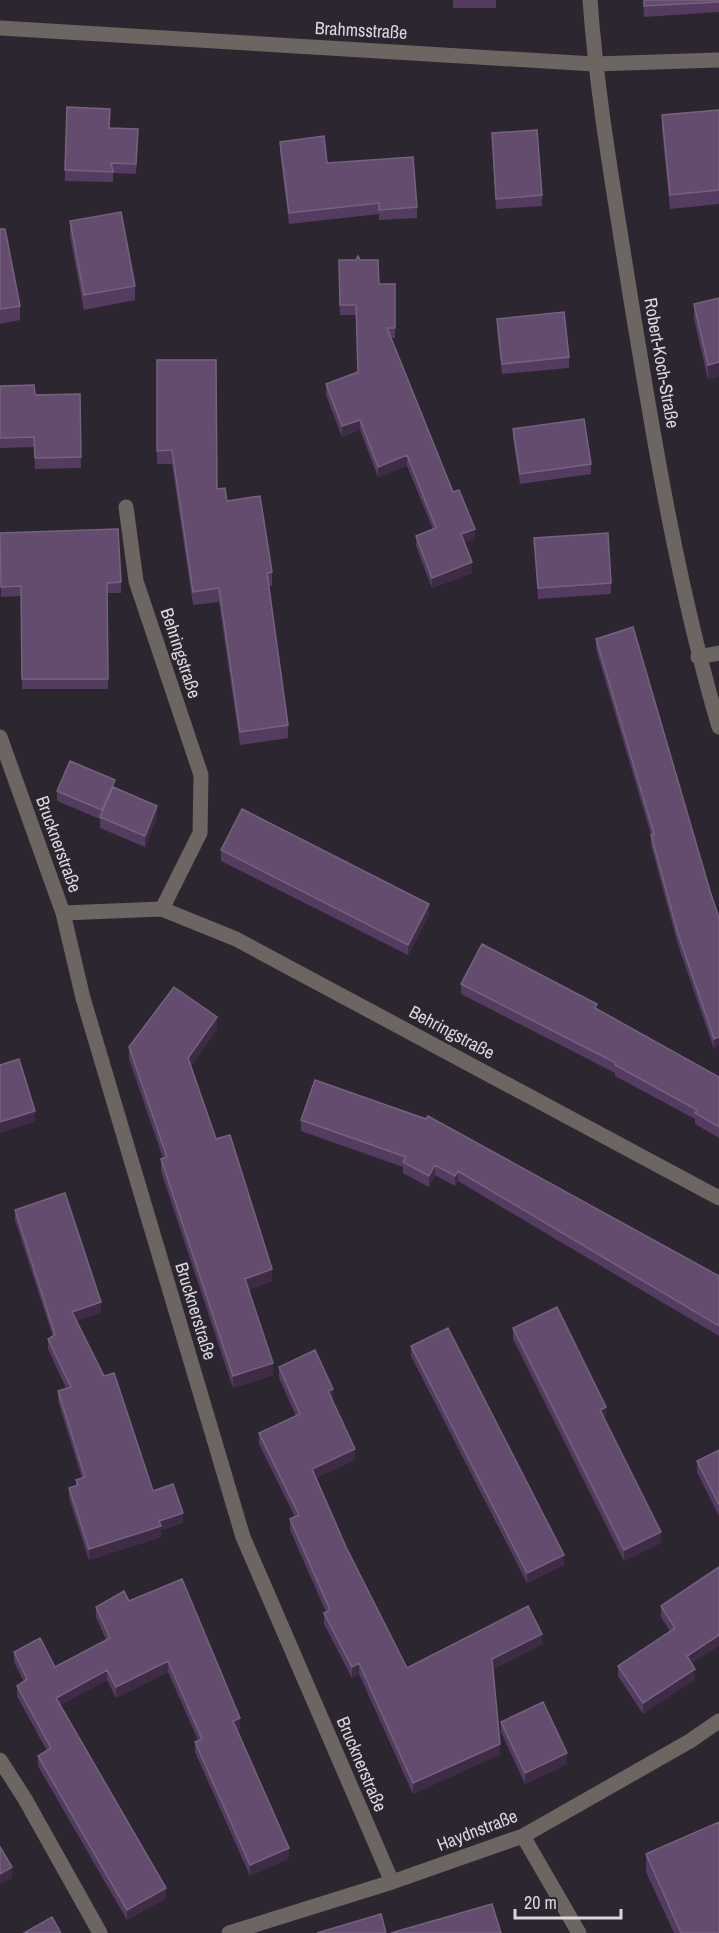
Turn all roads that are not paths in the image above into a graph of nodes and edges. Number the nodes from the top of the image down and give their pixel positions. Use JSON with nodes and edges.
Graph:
{"nodes":[{"id":1,"x":590,"y":0,"type":"edge"},
{"id":2,"x":0,"y":28,"type":"edge"},
{"id":3,"x":719,"y":60,"type":"edge"},
{"id":4,"x":594,"y":64,"type":"junction"},
{"id":5,"x":126,"y":507,"type":"dead end"},
{"id":6,"x":719,"y":653,"type":"edge"},
{"id":7,"x":698,"y":657,"type":"junction"},
{"id":8,"x":719,"y":727,"type":"edge"},
{"id":9,"x":0,"y":737,"type":"edge"},
{"id":10,"x":162,"y":909,"type":"junction"},
{"id":11,"x":63,"y":913,"type":"junction"},
{"id":12,"x":719,"y":1198,"type":"edge"},
{"id":13,"x":719,"y":1721,"type":"edge"},
{"id":14,"x":0,"y":1760,"type":"edge"},
{"id":15,"x":523,"y":1836,"type":"junction"},
{"id":16,"x":392,"y":1882,"type":"junction"},
{"id":17,"x":100,"y":1933,"type":"edge"},
{"id":18,"x":229,"y":1933,"type":"edge"},
{"id":19,"x":579,"y":1933,"type":"edge"}],
"edges":[{"from":1,"to":4,"type":"street","name":"Robert-Koch-Straße"},
{"from":2,"to":4,"type":"street","name":"Brahmsstraße"},
{"from":3,"to":4,"type":"street","name":"Brahmsstraße"},
{"from":4,"to":7,"type":"street","name":"Robert-Koch-Straße"},
{"from":5,"to":10,"type":"street","name":"Behringstraße"},
{"from":6,"to":7,"type":"street"},
{"from":7,"to":8,"type":"street","name":"Robert-Koch-Straße"},
{"from":9,"to":11,"type":"street","name":"Brucknerstraße"},
{"from":10,"to":11,"type":"street","name":"Behringstraße"},
{"from":10,"to":12,"type":"street","name":"Behringstraße"},
{"from":11,"to":16,"type":"street","name":"Brucknerstraße"},
{"from":13,"to":15,"type":"street","name":"Haydnstraße"},
{"from":14,"to":17,"type":"street"},
{"from":15,"to":16,"type":"street","name":"Haydnstraße"},
{"from":15,"to":19,"type":"street"},
{"from":16,"to":18,"type":"street","name":"Haydnstraße"}]}
